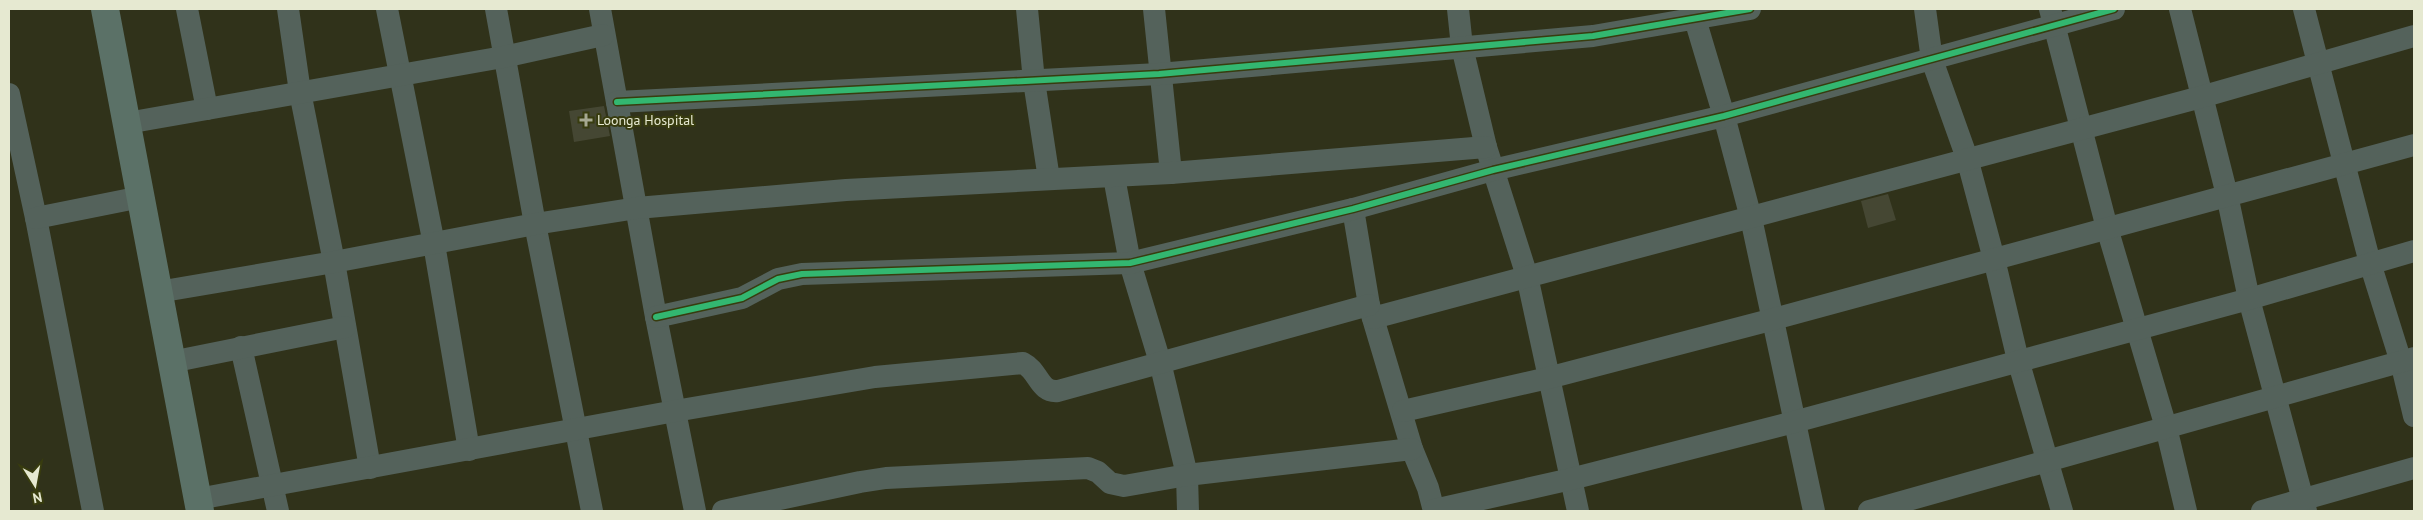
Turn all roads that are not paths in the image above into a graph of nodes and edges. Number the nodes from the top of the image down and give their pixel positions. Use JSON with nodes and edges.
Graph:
{"nodes":[{"id":1,"x":105,"y":9,"type":"edge"},
{"id":2,"x":187,"y":9,"type":"edge"},
{"id":3,"x":288,"y":9,"type":"edge"},
{"id":4,"x":387,"y":9,"type":"edge"},
{"id":5,"x":496,"y":9,"type":"edge"},
{"id":6,"x":600,"y":9,"type":"edge"},
{"id":7,"x":1027,"y":9,"type":"edge"},
{"id":8,"x":1154,"y":9,"type":"edge"},
{"id":9,"x":1458,"y":9,"type":"edge"},
{"id":10,"x":1750,"y":9,"type":"edge"},
{"id":11,"x":1925,"y":9,"type":"edge"},
{"id":12,"x":2114,"y":9,"type":"edge"},
{"id":13,"x":2180,"y":9,"type":"edge"},
{"id":14,"x":2304,"y":9,"type":"edge"},
{"id":15,"x":1692,"y":14,"type":"edge"},
{"id":16,"x":2052,"y":17,"type":"edge"},
{"id":17,"x":603,"y":35,"type":"junction"},
{"id":18,"x":2414,"y":36,"type":"edge"},
{"id":19,"x":1462,"y":47,"type":"junction"},
{"id":20,"x":504,"y":57,"type":"junction"},
{"id":21,"x":1932,"y":60,"type":"junction"},
{"id":22,"x":2319,"y":63,"type":"junction"},
{"id":23,"x":400,"y":74,"type":"junction"},
{"id":24,"x":1159,"y":74,"type":"junction"},
{"id":25,"x":1034,"y":82,"type":"junction"},
{"id":26,"x":300,"y":92,"type":"junction"},
{"id":27,"x":9,"y":94,"type":"edge"},
{"id":28,"x":2201,"y":97,"type":"junction"},
{"id":29,"x":617,"y":102,"type":"junction"},
{"id":30,"x":207,"y":108,"type":"junction"},
{"id":31,"x":1724,"y":116,"type":"junction"},
{"id":32,"x":127,"y":122,"type":"junction"},
{"id":33,"x":2082,"y":129,"type":"junction"},
{"id":34,"x":2414,"y":145,"type":"edge"},
{"id":35,"x":1486,"y":147,"type":"junction"},
{"id":36,"x":1967,"y":158,"type":"junction"},
{"id":37,"x":2345,"y":165,"type":"junction"},
{"id":38,"x":1493,"y":170,"type":"junction"},
{"id":39,"x":1170,"y":173,"type":"junction"},
{"id":40,"x":1114,"y":177,"type":"junction"},
{"id":41,"x":1049,"y":179,"type":"junction"},
{"id":42,"x":2227,"y":195,"type":"junction"},
{"id":43,"x":141,"y":197,"type":"junction"},
{"id":44,"x":637,"y":208,"type":"junction"},
{"id":45,"x":1352,"y":209,"type":"junction"},
{"id":46,"x":36,"y":218,"type":"junction"},
{"id":47,"x":1751,"y":218,"type":"junction"},
{"id":48,"x":535,"y":224,"type":"junction"},
{"id":49,"x":2107,"y":228,"type":"junction"},
{"id":50,"x":434,"y":244,"type":"junction"},
{"id":51,"x":2414,"y":251,"type":"edge"},
{"id":52,"x":1994,"y":259,"type":"junction"},
{"id":53,"x":334,"y":262,"type":"junction"},
{"id":54,"x":1130,"y":263,"type":"junction"},
{"id":55,"x":2370,"y":263,"type":"junction"},
{"id":56,"x":1527,"y":276,"type":"junction"},
{"id":57,"x":158,"y":292,"type":"junction"},
{"id":58,"x":2249,"y":299,"type":"junction"},
{"id":59,"x":1371,"y":311,"type":"junction"},
{"id":60,"x":656,"y":317,"type":"junction"},
{"id":61,"x":1774,"y":318,"type":"junction"},
{"id":62,"x":345,"y":327,"type":"junction"},
{"id":63,"x":2138,"y":328,"type":"junction"},
{"id":64,"x":241,"y":347,"type":"junction"},
{"id":65,"x":2018,"y":360,"type":"junction"},
{"id":66,"x":2407,"y":360,"type":"edge"},
{"id":67,"x":171,"y":362,"type":"junction"},
{"id":68,"x":1160,"y":362,"type":"junction"},
{"id":69,"x":1548,"y":378,"type":"junction"},
{"id":70,"x":2275,"y":397,"type":"junction"},
{"id":71,"x":675,"y":411,"type":"junction"},
{"id":72,"x":1402,"y":411,"type":"junction"},
{"id":73,"x":2414,"y":416,"type":"edge"},
{"id":74,"x":1794,"y":422,"type":"junction"},
{"id":75,"x":2166,"y":427,"type":"junction"},
{"id":76,"x":574,"y":429,"type":"junction"},
{"id":77,"x":1412,"y":449,"type":"junction"},
{"id":78,"x":469,"y":450,"type":"junction"},
{"id":79,"x":2048,"y":460,"type":"junction"},
{"id":80,"x":370,"y":468,"type":"junction"},
{"id":81,"x":2414,"y":468,"type":"edge"},
{"id":82,"x":1187,"y":474,"type":"junction"},
{"id":83,"x":1571,"y":479,"type":"junction"},
{"id":84,"x":272,"y":485,"type":"junction"},
{"id":85,"x":1931,"y":503,"type":"edge"},
{"id":86,"x":199,"y":505,"type":"edge"},
{"id":87,"x":776,"y":506,"type":"edge"},
{"id":88,"x":2305,"y":506,"type":"edge"},
{"id":89,"x":93,"y":511,"type":"edge"},
{"id":90,"x":278,"y":511,"type":"edge"},
{"id":91,"x":592,"y":511,"type":"edge"},
{"id":92,"x":696,"y":511,"type":"edge"},
{"id":93,"x":723,"y":511,"type":"edge"},
{"id":94,"x":1188,"y":511,"type":"edge"},
{"id":95,"x":1434,"y":511,"type":"edge"},
{"id":96,"x":1578,"y":511,"type":"edge"},
{"id":97,"x":1814,"y":511,"type":"edge"},
{"id":98,"x":1869,"y":511,"type":"edge"},
{"id":99,"x":2062,"y":511,"type":"edge"},
{"id":100,"x":2186,"y":511,"type":"edge"},
{"id":101,"x":2262,"y":511,"type":"edge"}],
"edges":[{"from":1,"to":32,"type":"main road"},
{"from":2,"to":30,"type":"street"},
{"from":3,"to":26,"type":"street"},
{"from":4,"to":23,"type":"street"},
{"from":5,"to":20,"type":"street"},
{"from":6,"to":17,"type":"street"},
{"from":7,"to":25,"type":"street"},
{"from":8,"to":24,"type":"street"},
{"from":9,"to":19,"type":"street"},
{"from":10,"to":15,"type":"street"},
{"from":11,"to":21,"type":"street"},
{"from":12,"to":16,"type":"street"},
{"from":13,"to":28,"type":"street"},
{"from":14,"to":22,"type":"street"},
{"from":15,"to":19,"type":"street"},
{"from":15,"to":31,"type":"street"},
{"from":16,"to":21,"type":"street"},
{"from":16,"to":33,"type":"street"},
{"from":17,"to":20,"type":"street"},
{"from":17,"to":29,"type":"street"},
{"from":18,"to":22,"type":"street"},
{"from":19,"to":24,"type":"street"},
{"from":19,"to":35,"type":"street"},
{"from":20,"to":23,"type":"street"},
{"from":20,"to":48,"type":"street"},
{"from":21,"to":31,"type":"street"},
{"from":21,"to":36,"type":"street"},
{"from":22,"to":28,"type":"street"},
{"from":22,"to":37,"type":"street"},
{"from":23,"to":26,"type":"street"},
{"from":23,"to":50,"type":"street"},
{"from":24,"to":25,"type":"street"},
{"from":24,"to":39,"type":"street"},
{"from":25,"to":29,"type":"street"},
{"from":25,"to":41,"type":"street"},
{"from":26,"to":30,"type":"street"},
{"from":26,"to":53,"type":"street"},
{"from":27,"to":46,"type":"street"},
{"from":28,"to":33,"type":"street"},
{"from":28,"to":42,"type":"street"},
{"from":29,"to":44,"type":"street"},
{"from":30,"to":32,"type":"street"},
{"from":31,"to":38,"type":"street"},
{"from":31,"to":47,"type":"street"},
{"from":32,"to":43,"type":"main road"},
{"from":33,"to":36,"type":"street"},
{"from":33,"to":49,"type":"street"},
{"from":34,"to":37,"type":"street"},
{"from":35,"to":38,"type":"street"},
{"from":35,"to":39,"type":"street"},
{"from":36,"to":47,"type":"street"},
{"from":36,"to":52,"type":"street"},
{"from":37,"to":42,"type":"street"},
{"from":37,"to":55,"type":"street"},
{"from":38,"to":45,"type":"street"},
{"from":38,"to":56,"type":"street"},
{"from":39,"to":40,"type":"street"},
{"from":40,"to":41,"type":"street"},
{"from":40,"to":54,"type":"street"},
{"from":41,"to":44,"type":"street"},
{"from":42,"to":49,"type":"street"},
{"from":42,"to":58,"type":"street"},
{"from":43,"to":46,"type":"street"},
{"from":43,"to":57,"type":"main road"},
{"from":44,"to":48,"type":"street"},
{"from":44,"to":60,"type":"street"},
{"from":45,"to":54,"type":"street"},
{"from":45,"to":59,"type":"street"},
{"from":46,"to":89,"type":"street"},
{"from":47,"to":56,"type":"street"},
{"from":47,"to":61,"type":"street"},
{"from":48,"to":50,"type":"street"},
{"from":48,"to":76,"type":"street"},
{"from":49,"to":52,"type":"street"},
{"from":49,"to":63,"type":"street"},
{"from":50,"to":53,"type":"street"},
{"from":50,"to":78,"type":"street"},
{"from":51,"to":55,"type":"street"},
{"from":52,"to":61,"type":"street"},
{"from":52,"to":65,"type":"street"},
{"from":53,"to":57,"type":"street"},
{"from":53,"to":62,"type":"street"},
{"from":54,"to":60,"type":"street"},
{"from":54,"to":68,"type":"street"},
{"from":55,"to":58,"type":"street"},
{"from":55,"to":66,"type":"street"},
{"from":56,"to":59,"type":"street"},
{"from":56,"to":69,"type":"street"},
{"from":57,"to":67,"type":"main road"},
{"from":58,"to":63,"type":"street"},
{"from":58,"to":70,"type":"street"},
{"from":59,"to":68,"type":"street"},
{"from":59,"to":72,"type":"street"},
{"from":60,"to":71,"type":"street"},
{"from":61,"to":69,"type":"street"},
{"from":61,"to":74,"type":"street"},
{"from":62,"to":64,"type":"street"},
{"from":62,"to":80,"type":"street"},
{"from":63,"to":65,"type":"street"},
{"from":63,"to":75,"type":"street"},
{"from":64,"to":67,"type":"street"},
{"from":64,"to":84,"type":"street"},
{"from":65,"to":74,"type":"street"},
{"from":65,"to":79,"type":"street"},
{"from":66,"to":70,"type":"street"},
{"from":66,"to":73,"type":"street"},
{"from":67,"to":86,"type":"main road"},
{"from":68,"to":71,"type":"street"},
{"from":68,"to":82,"type":"street"},
{"from":69,"to":72,"type":"street"},
{"from":69,"to":83,"type":"street"},
{"from":70,"to":75,"type":"street"},
{"from":70,"to":88,"type":"street"},
{"from":71,"to":76,"type":"street"},
{"from":71,"to":92,"type":"street"},
{"from":72,"to":77,"type":"street"},
{"from":74,"to":83,"type":"street"},
{"from":74,"to":97,"type":"street"},
{"from":75,"to":79,"type":"street"},
{"from":75,"to":100,"type":"street"},
{"from":76,"to":78,"type":"street"},
{"from":76,"to":91,"type":"street"},
{"from":77,"to":82,"type":"street"},
{"from":77,"to":95,"type":"street"},
{"from":78,"to":80,"type":"street"},
{"from":79,"to":85,"type":"street"},
{"from":79,"to":99,"type":"street"},
{"from":80,"to":84,"type":"street"},
{"from":81,"to":88,"type":"street"},
{"from":82,"to":87,"type":"street"},
{"from":82,"to":94,"type":"street"},
{"from":83,"to":95,"type":"street"},
{"from":83,"to":96,"type":"street"},
{"from":84,"to":86,"type":"street"},
{"from":84,"to":90,"type":"street"},
{"from":85,"to":98,"type":"street"},
{"from":87,"to":93,"type":"street"},
{"from":88,"to":101,"type":"street"}]}
